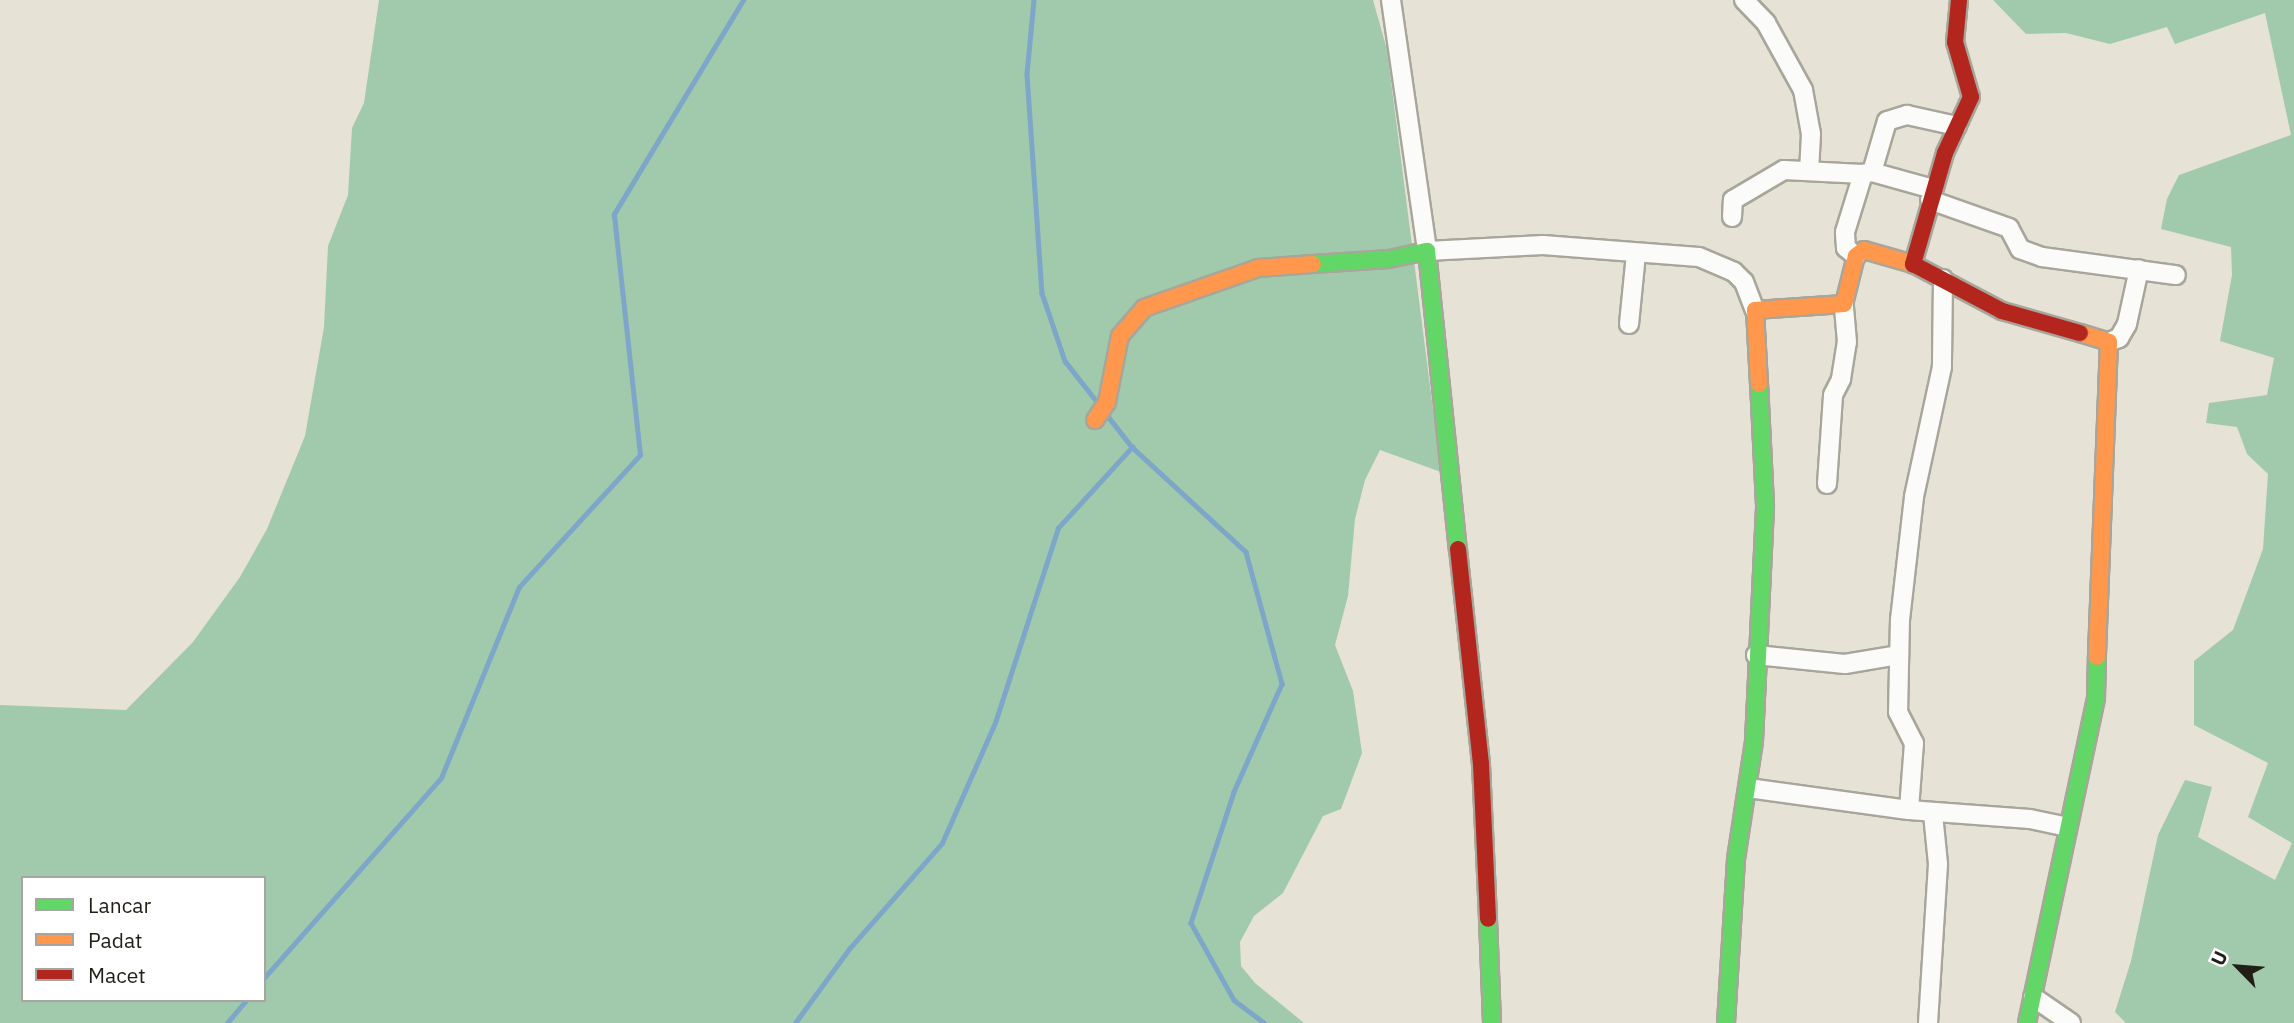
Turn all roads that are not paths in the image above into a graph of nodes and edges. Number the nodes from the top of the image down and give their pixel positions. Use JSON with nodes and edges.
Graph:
{"nodes":[{"id":1,"x":1391,"y":0,"type":"edge"},
{"id":2,"x":1744,"y":0,"type":"edge"},
{"id":3,"x":1959,"y":0,"type":"edge"},
{"id":4,"x":1957,"y":126,"type":"junction"},
{"id":5,"x":1809,"y":168,"type":"junction"},
{"id":6,"x":1868,"y":173,"type":"junction"},
{"id":7,"x":1931,"y":194,"type":"junction"},
{"id":8,"x":1732,"y":217,"type":"dead end"},
{"id":9,"x":1427,"y":251,"type":"junction"},
{"id":10,"x":1636,"y":254,"type":"junction"},
{"id":11,"x":1856,"y":256,"type":"junction"},
{"id":12,"x":1913,"y":264,"type":"junction"},
{"id":13,"x":2138,"y":269,"type":"junction"},
{"id":14,"x":2176,"y":275,"type":"dead end"},
{"id":15,"x":1943,"y":279,"type":"junction"},
{"id":16,"x":1844,"y":304,"type":"junction"},
{"id":17,"x":1755,"y":310,"type":"junction"},
{"id":18,"x":1629,"y":324,"type":"dead end"},
{"id":19,"x":2109,"y":342,"type":"junction"},
{"id":20,"x":1100,"y":412,"type":"dead end"},
{"id":21,"x":1827,"y":485,"type":"dead end"},
{"id":22,"x":1756,"y":655,"type":"junction"},
{"id":23,"x":1899,"y":655,"type":"junction"},
{"id":24,"x":1748,"y":788,"type":"junction"},
{"id":25,"x":1909,"y":810,"type":"junction"},
{"id":26,"x":1933,"y":814,"type":"junction"},
{"id":27,"x":2067,"y":827,"type":"junction"},
{"id":28,"x":2033,"y":997,"type":"junction"},
{"id":29,"x":1492,"y":1023,"type":"edge"},
{"id":30,"x":1727,"y":1023,"type":"edge"},
{"id":31,"x":1928,"y":1023,"type":"edge"},
{"id":32,"x":2027,"y":1023,"type":"edge"},
{"id":33,"x":2071,"y":1023,"type":"edge"}],
"edges":[{"from":1,"to":9,"type":"street"},
{"from":2,"to":5,"type":"street"},
{"from":3,"to":4,"type":"street"},
{"from":4,"to":6,"type":"street"},
{"from":4,"to":7,"type":"street"},
{"from":5,"to":6,"type":"street"},
{"from":5,"to":8,"type":"street"},
{"from":6,"to":7,"type":"street"},
{"from":6,"to":11,"type":"street"},
{"from":7,"to":12,"type":"street"},
{"from":7,"to":13,"type":"street"},
{"from":9,"to":10,"type":"street"},
{"from":9,"to":20,"type":"street"},
{"from":9,"to":29,"type":"street"},
{"from":10,"to":17,"type":"street"},
{"from":10,"to":18,"type":"street"},
{"from":11,"to":12,"type":"street"},
{"from":11,"to":16,"type":"street"},
{"from":12,"to":15,"type":"street"},
{"from":13,"to":14,"type":"street"},
{"from":13,"to":19,"type":"street"},
{"from":15,"to":19,"type":"street"},
{"from":15,"to":23,"type":"street"},
{"from":16,"to":17,"type":"street"},
{"from":16,"to":21,"type":"street"},
{"from":17,"to":22,"type":"street"},
{"from":19,"to":27,"type":"street"},
{"from":22,"to":23,"type":"street"},
{"from":22,"to":24,"type":"street"},
{"from":23,"to":25,"type":"street"},
{"from":24,"to":25,"type":"street"},
{"from":24,"to":30,"type":"street"},
{"from":25,"to":26,"type":"street"},
{"from":26,"to":27,"type":"street"},
{"from":26,"to":31,"type":"street"},
{"from":27,"to":28,"type":"street"},
{"from":28,"to":32,"type":"street"},
{"from":28,"to":33,"type":"street"}]}
